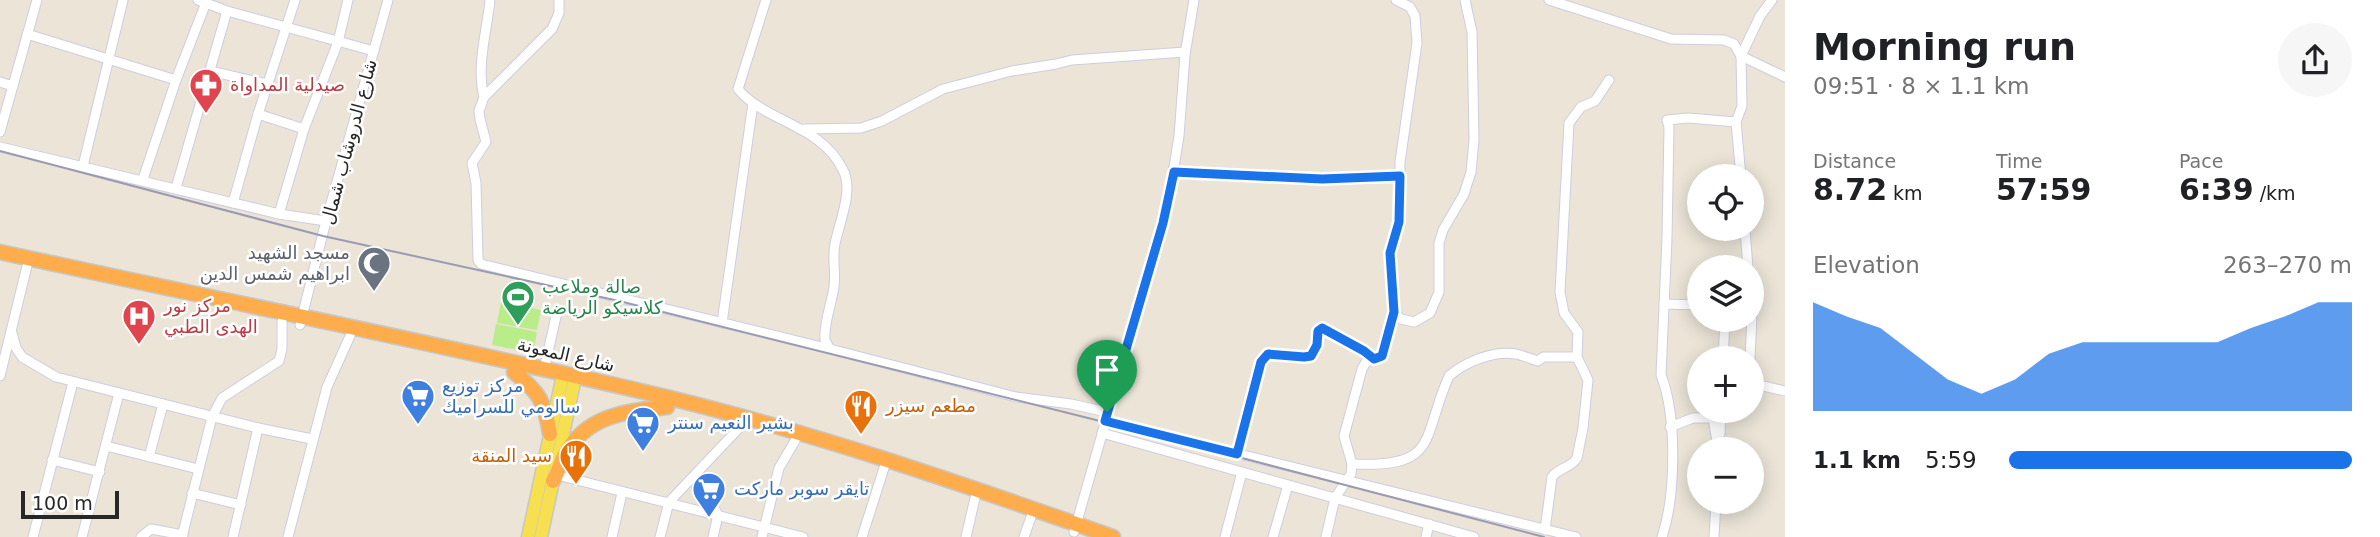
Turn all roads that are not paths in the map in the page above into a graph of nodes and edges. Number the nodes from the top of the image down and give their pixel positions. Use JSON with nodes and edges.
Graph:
{"nodes":[{"id":1,"x":37,"y":0,"type":"edge"},
{"id":2,"x":122,"y":0,"type":"edge"},
{"id":3,"x":295,"y":0,"type":"edge"},
{"id":4,"x":348,"y":0,"type":"edge"},
{"id":5,"x":388,"y":0,"type":"edge"},
{"id":6,"x":491,"y":0,"type":"edge"},
{"id":7,"x":559,"y":0,"type":"edge"},
{"id":8,"x":766,"y":0,"type":"edge"},
{"id":9,"x":1194,"y":0,"type":"edge"},
{"id":10,"x":1396,"y":0,"type":"edge"},
{"id":11,"x":1465,"y":0,"type":"edge"},
{"id":12,"x":1549,"y":0,"type":"edge"},
{"id":13,"x":1772,"y":0,"type":"edge"},
{"id":14,"x":203,"y":1,"type":"edge"},
{"id":15,"x":227,"y":11,"type":"junction"},
{"id":16,"x":287,"y":27,"type":"junction"},
{"id":17,"x":27,"y":34,"type":"junction"},
{"id":18,"x":338,"y":42,"type":"junction"},
{"id":19,"x":374,"y":51,"type":"junction"},
{"id":20,"x":1185,"y":52,"type":"junction"},
{"id":21,"x":1741,"y":56,"type":"junction"},
{"id":22,"x":107,"y":59,"type":"junction"},
{"id":23,"x":210,"y":71,"type":"junction"},
{"id":24,"x":1785,"y":77,"type":"edge"},
{"id":25,"x":176,"y":79,"type":"junction"},
{"id":26,"x":1609,"y":80,"type":"dead end"},
{"id":27,"x":0,"y":82,"type":"edge"},
{"id":28,"x":267,"y":84,"type":"junction"},
{"id":29,"x":13,"y":86,"type":"junction"},
{"id":30,"x":484,"y":97,"type":"junction"},
{"id":31,"x":753,"y":103,"type":"junction"},
{"id":32,"x":258,"y":114,"type":"junction"},
{"id":33,"x":1736,"y":122,"type":"junction"},
{"id":34,"x":304,"y":129,"type":"junction"},
{"id":35,"x":804,"y":129,"type":"junction"},
{"id":36,"x":0,"y":132,"type":"edge"},
{"id":37,"x":0,"y":147,"type":"edge"},
{"id":38,"x":1740,"y":164,"type":"edge"},
{"id":39,"x":82,"y":166,"type":"junction"},
{"id":40,"x":1174,"y":172,"type":"junction"},
{"id":41,"x":1400,"y":176,"type":"junction"},
{"id":42,"x":143,"y":180,"type":"junction"},
{"id":43,"x":176,"y":188,"type":"junction"},
{"id":44,"x":233,"y":203,"type":"junction"},
{"id":45,"x":279,"y":214,"type":"junction"},
{"id":46,"x":326,"y":221,"type":"junction"},
{"id":47,"x":0,"y":252,"type":"edge"},
{"id":48,"x":0,"y":260,"type":"edge"},
{"id":49,"x":27,"y":266,"type":"junction"},
{"id":50,"x":1664,"y":304,"type":"junction"},
{"id":51,"x":1687,"y":305,"type":"edge"},
{"id":52,"x":557,"y":312,"type":"dead end"},
{"id":53,"x":1394,"y":312,"type":"junction"},
{"id":54,"x":282,"y":321,"type":"junction"},
{"id":55,"x":301,"y":321,"type":"junction"},
{"id":56,"x":722,"y":323,"type":"junction"},
{"id":57,"x":12,"y":333,"type":"junction"},
{"id":58,"x":350,"y":336,"type":"junction"},
{"id":59,"x":830,"y":349,"type":"junction"},
{"id":60,"x":1577,"y":357,"type":"junction"},
{"id":61,"x":1374,"y":359,"type":"junction"},
{"id":62,"x":544,"y":370,"type":"junction"},
{"id":63,"x":514,"y":372,"type":"junction"},
{"id":64,"x":0,"y":376,"type":"edge"},
{"id":65,"x":568,"y":380,"type":"junction"},
{"id":66,"x":73,"y":382,"type":"junction"},
{"id":67,"x":1764,"y":387,"type":"edge"},
{"id":68,"x":1785,"y":391,"type":"edge"},
{"id":69,"x":119,"y":393,"type":"junction"},
{"id":70,"x":163,"y":404,"type":"junction"},
{"id":71,"x":667,"y":407,"type":"junction"},
{"id":72,"x":212,"y":417,"type":"junction"},
{"id":73,"x":1106,"y":417,"type":"junction"},
{"id":74,"x":741,"y":426,"type":"junction"},
{"id":75,"x":1670,"y":427,"type":"junction"},
{"id":76,"x":258,"y":428,"type":"junction"},
{"id":77,"x":550,"y":433,"type":"junction"},
{"id":78,"x":1102,"y":433,"type":"junction"},
{"id":79,"x":1716,"y":437,"type":"edge"},
{"id":80,"x":312,"y":439,"type":"junction"},
{"id":81,"x":795,"y":440,"type":"junction"},
{"id":82,"x":106,"y":446,"type":"junction"},
{"id":83,"x":1237,"y":454,"type":"junction"},
{"id":84,"x":149,"y":457,"type":"junction"},
{"id":85,"x":52,"y":460,"type":"junction"},
{"id":86,"x":1352,"y":464,"type":"junction"},
{"id":87,"x":884,"y":468,"type":"junction"},
{"id":88,"x":198,"y":469,"type":"junction"},
{"id":89,"x":100,"y":471,"type":"junction"},
{"id":90,"x":1242,"y":472,"type":"junction"},
{"id":91,"x":695,"y":475,"type":"junction"},
{"id":92,"x":550,"y":481,"type":"junction"},
{"id":93,"x":1346,"y":481,"type":"junction"},
{"id":94,"x":1287,"y":485,"type":"junction"},
{"id":95,"x":622,"y":493,"type":"junction"},
{"id":96,"x":192,"y":494,"type":"junction"},
{"id":97,"x":975,"y":498,"type":"junction"},
{"id":98,"x":1335,"y":498,"type":"junction"},
{"id":99,"x":669,"y":502,"type":"junction"},
{"id":100,"x":241,"y":505,"type":"junction"},
{"id":101,"x":1715,"y":514,"type":"edge"},
{"id":102,"x":718,"y":515,"type":"junction"},
{"id":103,"x":1031,"y":517,"type":"junction"},
{"id":104,"x":1429,"y":524,"type":"junction"},
{"id":105,"x":764,"y":526,"type":"junction"},
{"id":106,"x":1545,"y":530,"type":"junction"},
{"id":107,"x":1079,"y":531,"type":"edge"},
{"id":108,"x":182,"y":536,"type":"edge"},
{"id":109,"x":33,"y":537,"type":"edge"},
{"id":110,"x":82,"y":537,"type":"edge"},
{"id":111,"x":141,"y":537,"type":"edge"},
{"id":112,"x":233,"y":537,"type":"edge"},
{"id":113,"x":288,"y":537,"type":"edge"},
{"id":114,"x":528,"y":537,"type":"edge"},
{"id":115,"x":541,"y":537,"type":"edge"},
{"id":116,"x":612,"y":537,"type":"edge"},
{"id":117,"x":660,"y":537,"type":"edge"},
{"id":118,"x":713,"y":537,"type":"edge"},
{"id":119,"x":762,"y":537,"type":"edge"},
{"id":120,"x":803,"y":537,"type":"edge"},
{"id":121,"x":862,"y":537,"type":"edge"},
{"id":122,"x":966,"y":537,"type":"edge"},
{"id":123,"x":1024,"y":537,"type":"edge"},
{"id":124,"x":1112,"y":537,"type":"edge"},
{"id":125,"x":1225,"y":537,"type":"edge"},
{"id":126,"x":1273,"y":537,"type":"edge"},
{"id":127,"x":1326,"y":537,"type":"edge"},
{"id":128,"x":1426,"y":537,"type":"edge"},
{"id":129,"x":1474,"y":537,"type":"edge"},
{"id":130,"x":1576,"y":537,"type":"edge"},
{"id":131,"x":1661,"y":537,"type":"edge"},
{"id":132,"x":1714,"y":537,"type":"edge"}],
"edges":[{"from":1,"to":17,"type":"street"},
{"from":2,"to":22,"type":"street"},
{"from":3,"to":16,"type":"street"},
{"from":4,"to":18,"type":"street"},
{"from":5,"to":19,"type":"street","name":"شارع الدروشاب شمال"},
{"from":6,"to":30,"type":"street"},
{"from":7,"to":30,"type":"street"},
{"from":8,"to":31,"type":"street"},
{"from":9,"to":20,"type":"street"},
{"from":10,"to":41,"type":"street"},
{"from":11,"to":53,"type":"street"},
{"from":12,"to":21,"type":"street"},
{"from":13,"to":21,"type":"street"},
{"from":14,"to":15,"type":"street"},
{"from":14,"to":25,"type":"street"},
{"from":15,"to":16,"type":"street"},
{"from":15,"to":23,"type":"street"},
{"from":16,"to":18,"type":"street"},
{"from":16,"to":28,"type":"street"},
{"from":17,"to":22,"type":"street"},
{"from":17,"to":29,"type":"street"},
{"from":18,"to":19,"type":"street"},
{"from":18,"to":34,"type":"street"},
{"from":19,"to":46,"type":"street","name":"شارع الدروشاب شمال"},
{"from":20,"to":35,"type":"street"},
{"from":20,"to":40,"type":"street"},
{"from":21,"to":24,"type":"street"},
{"from":21,"to":33,"type":"street"},
{"from":22,"to":25,"type":"street"},
{"from":22,"to":39,"type":"street"},
{"from":23,"to":28,"type":"street"},
{"from":23,"to":43,"type":"street"},
{"from":25,"to":42,"type":"street"},
{"from":26,"to":60,"type":"street"},
{"from":27,"to":29,"type":"street"},
{"from":28,"to":32,"type":"street"},
{"from":29,"to":36,"type":"street"},
{"from":30,"to":56,"type":"street"},
{"from":31,"to":35,"type":"street"},
{"from":31,"to":56,"type":"street"},
{"from":32,"to":34,"type":"street"},
{"from":32,"to":44,"type":"street"},
{"from":33,"to":38,"type":"street"},
{"from":33,"to":50,"type":"street"},
{"from":34,"to":45,"type":"street"},
{"from":35,"to":59,"type":"street"},
{"from":37,"to":39,"type":"street"},
{"from":39,"to":42,"type":"street"},
{"from":40,"to":41,"type":"street"},
{"from":40,"to":73,"type":"street"},
{"from":41,"to":53,"type":"street"},
{"from":42,"to":43,"type":"street"},
{"from":43,"to":44,"type":"street"},
{"from":44,"to":45,"type":"street"},
{"from":45,"to":46,"type":"street"},
{"from":46,"to":55,"type":"street","name":"شارع الدروشاب شمال"},
{"from":47,"to":55,"type":"highway","name":"شارع المعونة"},
{"from":48,"to":49,"type":"highway","name":"شارع المعونة"},
{"from":49,"to":54,"type":"highway","name":"شارع المعونة"},
{"from":49,"to":57,"type":"street"},
{"from":50,"to":51,"type":"street"},
{"from":50,"to":75,"type":"street"},
{"from":52,"to":62,"type":"street"},
{"from":53,"to":61,"type":"street"},
{"from":54,"to":55,"type":"highway","name":"شارع المعونة"},
{"from":54,"to":72,"type":"street"},
{"from":55,"to":58,"type":"highway","name":"شارع المعونة"},
{"from":55,"to":62,"type":"highway","name":"شارع المعونة"},
{"from":56,"to":59,"type":"street"},
{"from":57,"to":64,"type":"street"},
{"from":57,"to":66,"type":"street"},
{"from":58,"to":63,"type":"highway","name":"شارع المعونة"},
{"from":58,"to":80,"type":"street"},
{"from":59,"to":73,"type":"street"},
{"from":60,"to":86,"type":"street"},
{"from":60,"to":106,"type":"street"},
{"from":61,"to":83,"type":"street"},
{"from":61,"to":86,"type":"street"},
{"from":62,"to":65,"type":"highway","name":"شارع المعونة"},
{"from":63,"to":65,"type":"highway","name":"شارع المعونة"},
{"from":63,"to":77,"type":"highway"},
{"from":65,"to":71,"type":"highway","name":"شارع المعونة"},
{"from":65,"to":77,"type":"main road"},
{"from":65,"to":92,"type":"main road"},
{"from":65,"to":107,"type":"highway","name":"شارع المعونة"},
{"from":66,"to":69,"type":"street"},
{"from":66,"to":85,"type":"street"},
{"from":67,"to":68,"type":"street"},
{"from":69,"to":70,"type":"street"},
{"from":69,"to":82,"type":"street"},
{"from":70,"to":72,"type":"street"},
{"from":70,"to":84,"type":"street"},
{"from":71,"to":74,"type":"highway","name":"شارع المعونة"},
{"from":71,"to":92,"type":"highway"},
{"from":72,"to":76,"type":"street"},
{"from":72,"to":88,"type":"street"},
{"from":73,"to":78,"type":"street"},
{"from":73,"to":83,"type":"street"},
{"from":74,"to":81,"type":"highway","name":"شارع المعونة"},
{"from":74,"to":91,"type":"street"},
{"from":75,"to":79,"type":"street"},
{"from":75,"to":131,"type":"street"},
{"from":76,"to":80,"type":"street"},
{"from":76,"to":100,"type":"street"},
{"from":77,"to":92,"type":"main road"},
{"from":78,"to":90,"type":"street"},
{"from":78,"to":107,"type":"street"},
{"from":80,"to":113,"type":"street"},
{"from":81,"to":87,"type":"highway","name":"شارع المعونة"},
{"from":81,"to":105,"type":"street"},
{"from":82,"to":84,"type":"street"},
{"from":82,"to":89,"type":"street"},
{"from":83,"to":93,"type":"street"},
{"from":84,"to":88,"type":"street"},
{"from":85,"to":89,"type":"street"},
{"from":85,"to":109,"type":"street"},
{"from":86,"to":93,"type":"street"},
{"from":87,"to":97,"type":"highway","name":"شارع المعونة"},
{"from":87,"to":121,"type":"street"},
{"from":88,"to":96,"type":"street"},
{"from":89,"to":110,"type":"street"},
{"from":90,"to":94,"type":"street"},
{"from":90,"to":125,"type":"street"},
{"from":91,"to":99,"type":"street"},
{"from":91,"to":102,"type":"street"},
{"from":92,"to":95,"type":"street"},
{"from":92,"to":114,"type":"main road"},
{"from":92,"to":115,"type":"main road"},
{"from":93,"to":98,"type":"street"},
{"from":93,"to":106,"type":"street"},
{"from":94,"to":98,"type":"street"},
{"from":94,"to":126,"type":"street"},
{"from":95,"to":99,"type":"street"},
{"from":95,"to":116,"type":"street"},
{"from":96,"to":100,"type":"street"},
{"from":96,"to":108,"type":"street"},
{"from":97,"to":103,"type":"highway","name":"شارع المعونة"},
{"from":97,"to":122,"type":"street"},
{"from":98,"to":104,"type":"street"},
{"from":98,"to":127,"type":"street"},
{"from":99,"to":102,"type":"street"},
{"from":99,"to":117,"type":"street"},
{"from":100,"to":112,"type":"street"},
{"from":101,"to":132,"type":"street"},
{"from":102,"to":105,"type":"street"},
{"from":102,"to":118,"type":"street"},
{"from":103,"to":107,"type":"highway","name":"شارع المعونة"},
{"from":103,"to":123,"type":"street"},
{"from":104,"to":128,"type":"street"},
{"from":104,"to":129,"type":"street"},
{"from":105,"to":119,"type":"street"},
{"from":105,"to":120,"type":"street"},
{"from":106,"to":130,"type":"street"},
{"from":107,"to":124,"type":"highway","name":"شارع المعونة"},
{"from":108,"to":111,"type":"street"}]}
